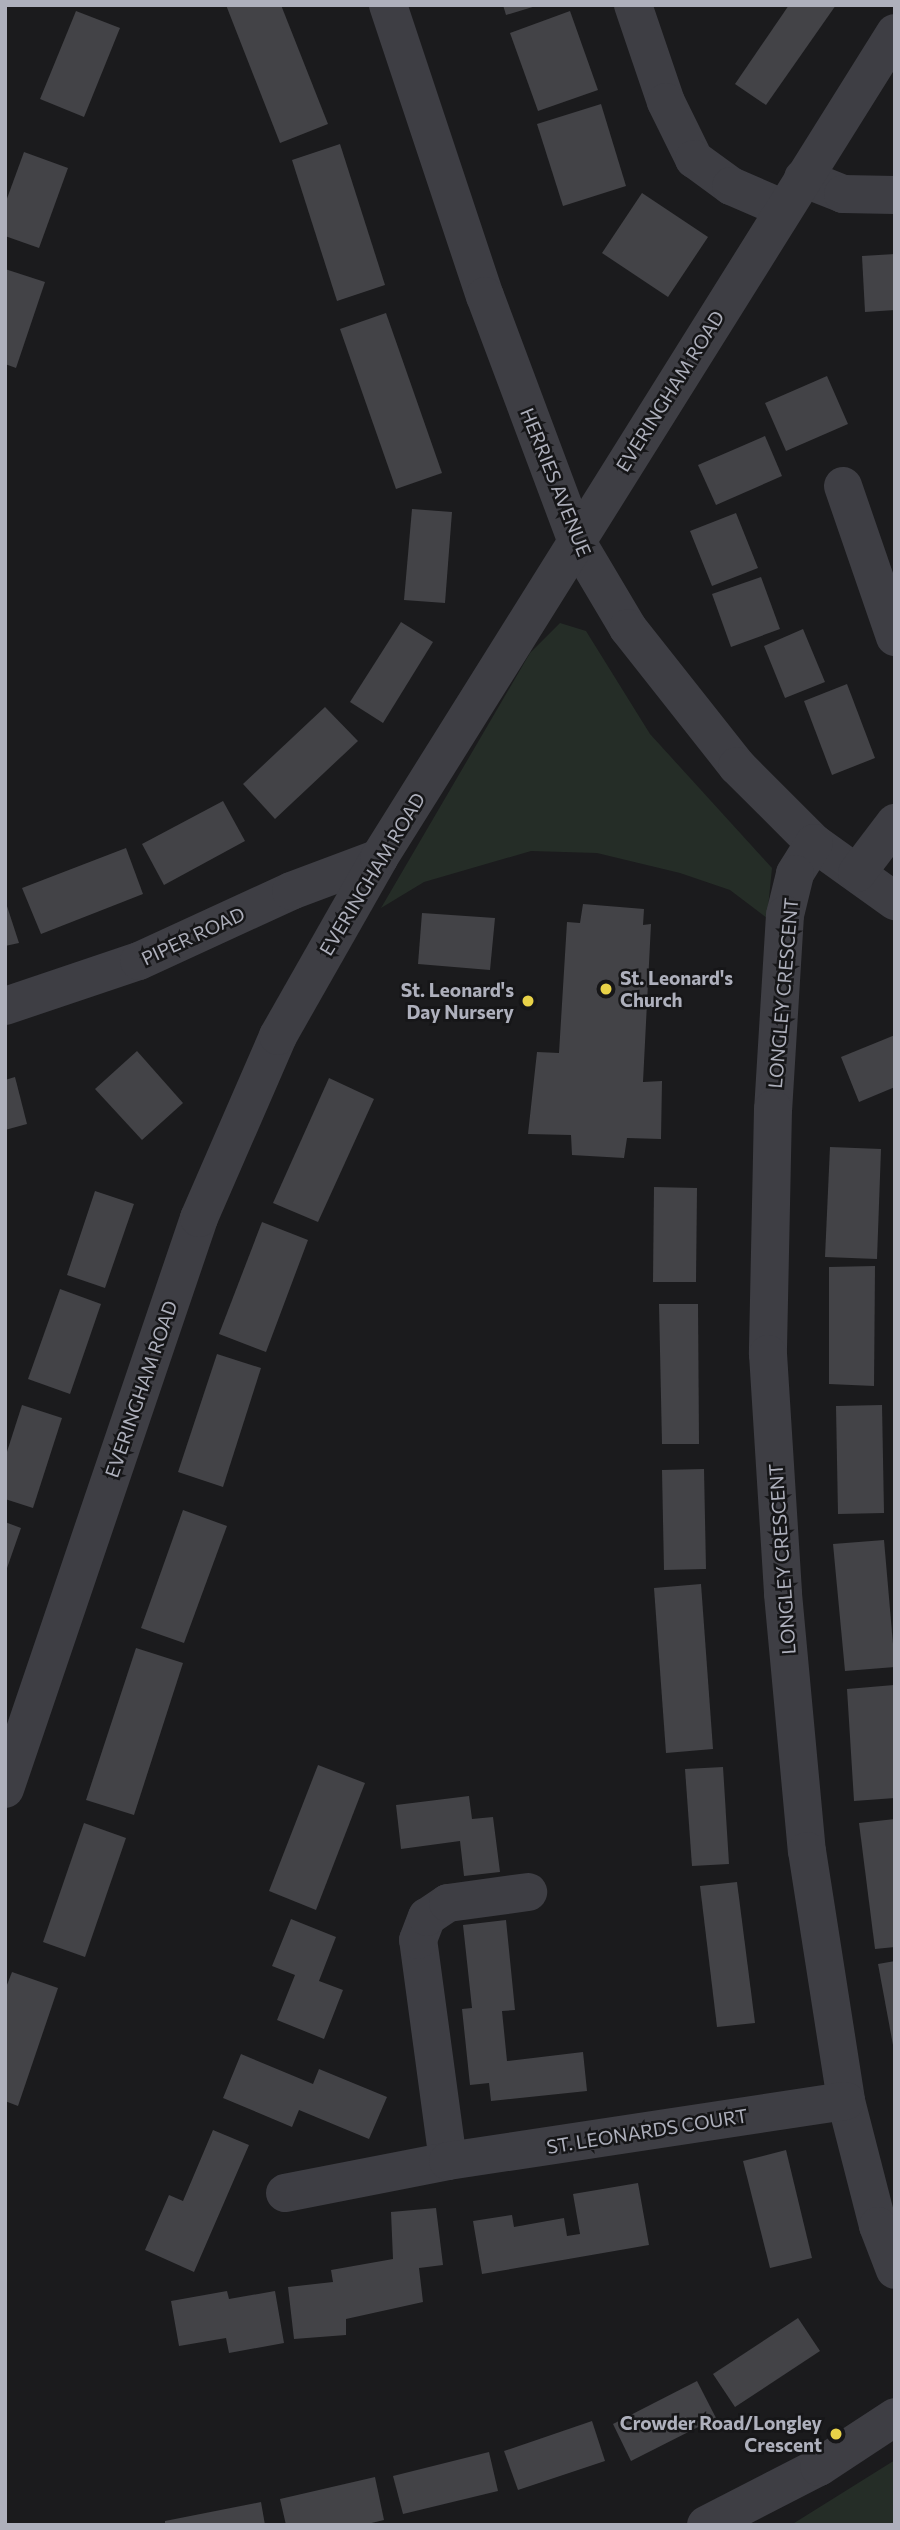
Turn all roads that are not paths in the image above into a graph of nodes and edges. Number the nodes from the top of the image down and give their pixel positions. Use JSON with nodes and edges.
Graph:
{"nodes":[{"id":1,"x":388,"y":5,"type":"edge"},
{"id":2,"x":633,"y":5,"type":"edge"},
{"id":3,"x":895,"y":33,"type":"edge"},
{"id":4,"x":792,"y":193,"type":"junction"},
{"id":5,"x":895,"y":195,"type":"edge"},
{"id":6,"x":843,"y":486,"type":"dead end"},
{"id":7,"x":577,"y":542,"type":"junction"},
{"id":8,"x":895,"y":637,"type":"edge"},
{"id":9,"x":895,"y":823,"type":"edge"},
{"id":10,"x":814,"y":844,"type":"junction"},
{"id":11,"x":379,"y":858,"type":"junction"},
{"id":12,"x":857,"y":873,"type":"junction"},
{"id":13,"x":895,"y":901,"type":"edge"},
{"id":14,"x":5,"y":1006,"type":"edge"},
{"id":15,"x":5,"y":1789,"type":"edge"},
{"id":16,"x":528,"y":1892,"type":"dead end"},
{"id":17,"x":846,"y":2101,"type":"junction"},
{"id":18,"x":447,"y":2161,"type":"junction"},
{"id":19,"x":285,"y":2193,"type":"dead end"},
{"id":20,"x":895,"y":2270,"type":"edge"},
{"id":21,"x":895,"y":2417,"type":"edge"},
{"id":22,"x":706,"y":2525,"type":"edge"}],
"edges":[{"from":1,"to":7,"type":"street","name":"HERRIES AVENUE"},
{"from":2,"to":4,"type":"street"},
{"from":3,"to":4,"type":"street","name":"EVERINGHAM ROAD"},
{"from":4,"to":5,"type":"street"},
{"from":4,"to":7,"type":"street","name":"EVERINGHAM ROAD"},
{"from":6,"to":8,"type":"street"},
{"from":7,"to":10,"type":"street","name":"HERRIES AVENUE"},
{"from":7,"to":11,"type":"street","name":"EVERINGHAM ROAD"},
{"from":9,"to":12,"type":"street"},
{"from":10,"to":12,"type":"street","name":"HERRIES AVENUE"},
{"from":10,"to":17,"type":"street","name":"LONGLEY CRESCENT"},
{"from":11,"to":14,"type":"street","name":"PIPER ROAD"},
{"from":11,"to":15,"type":"street","name":"EVERINGHAM ROAD"},
{"from":12,"to":13,"type":"street","name":"HERRIES AVENUE"},
{"from":16,"to":18,"type":"street"},
{"from":17,"to":18,"type":"street","name":"ST. LEONARDS COURT"},
{"from":17,"to":20,"type":"street","name":"LONGLEY CRESCENT"},
{"from":18,"to":19,"type":"street","name":"ST. LEONARDS COURT"},
{"from":21,"to":22,"type":"street"}]}
